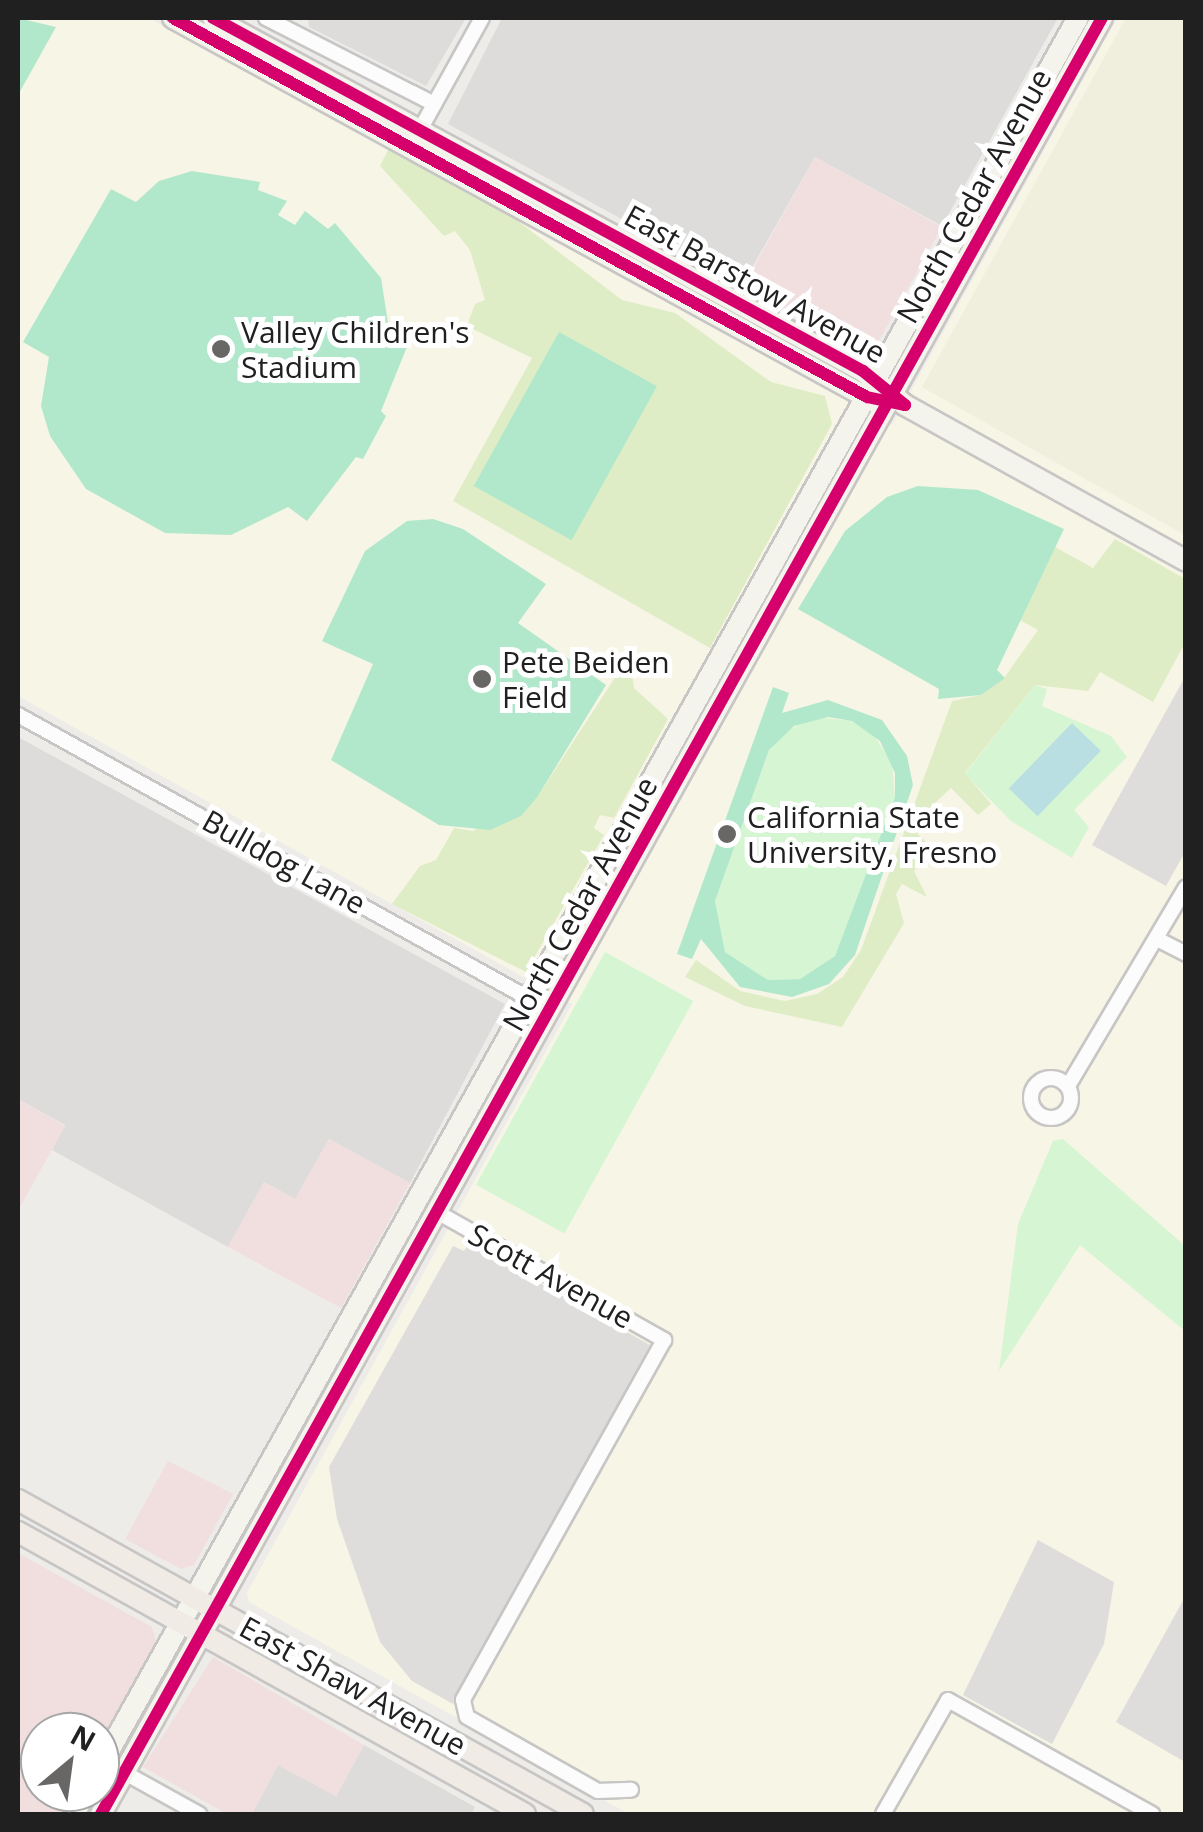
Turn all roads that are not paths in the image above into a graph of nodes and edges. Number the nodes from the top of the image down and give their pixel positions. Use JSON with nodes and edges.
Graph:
{"nodes":[{"id":1,"x":173,"y":18,"type":"edge"},
{"id":2,"x":213,"y":18,"type":"edge"},
{"id":3,"x":266,"y":18,"type":"edge"},
{"id":4,"x":482,"y":18,"type":"edge"},
{"id":5,"x":1078,"y":18,"type":"edge"},
{"id":6,"x":1102,"y":18,"type":"edge"},
{"id":7,"x":285,"y":22,"type":"edge"},
{"id":8,"x":434,"y":104,"type":"junction"},
{"id":9,"x":415,"y":138,"type":"junction"},
{"id":10,"x":886,"y":396,"type":"junction"},
{"id":11,"x":1186,"y":561,"type":"edge"},
{"id":12,"x":18,"y":715,"type":"edge"},
{"id":13,"x":1186,"y":887,"type":"edge"},
{"id":14,"x":1157,"y":938,"type":"junction"},
{"id":15,"x":1186,"y":954,"type":"edge"},
{"id":16,"x":530,"y":999,"type":"junction"},
{"id":17,"x":550,"y":1010,"type":"junction"},
{"id":18,"x":1068,"y":1086,"type":"dead end"},
{"id":19,"x":438,"y":1212,"type":"junction"},
{"id":20,"x":358,"y":1310,"type":"junction"},
{"id":21,"x":355,"y":1361,"type":"junction"},
{"id":22,"x":330,"y":1362,"type":"junction"},
{"id":23,"x":293,"y":1476,"type":"junction"},
{"id":24,"x":18,"y":1500,"type":"edge"},
{"id":25,"x":18,"y":1532,"type":"edge"},
{"id":26,"x":196,"y":1596,"type":"junction"},
{"id":27,"x":217,"y":1609,"type":"junction"},
{"id":28,"x":180,"y":1622,"type":"junction"},
{"id":29,"x":203,"y":1634,"type":"junction"},
{"id":30,"x":120,"y":1732,"type":"edge"},
{"id":31,"x":125,"y":1773,"type":"junction"},
{"id":32,"x":631,"y":1790,"type":"dead end"},
{"id":33,"x":492,"y":1806,"type":"edge"},
{"id":34,"x":101,"y":1814,"type":"edge"},
{"id":35,"x":199,"y":1814,"type":"edge"},
{"id":36,"x":525,"y":1814,"type":"edge"},
{"id":37,"x":555,"y":1814,"type":"edge"},
{"id":38,"x":583,"y":1814,"type":"edge"},
{"id":39,"x":884,"y":1814,"type":"edge"},
{"id":40,"x":1152,"y":1814,"type":"edge"}],
"edges":[{"from":1,"to":9,"type":"main road","name":"East Barstow Avenue"},
{"from":2,"to":9,"type":"main road","name":"East Barstow Avenue"},
{"from":3,"to":7,"type":"street"},
{"from":4,"to":8,"type":"street"},
{"from":5,"to":10,"type":"main road","name":"North Cedar Avenue"},
{"from":6,"to":10,"type":"main road","name":"North Cedar Avenue"},
{"from":7,"to":8,"type":"street"},
{"from":8,"to":9,"type":"street"},
{"from":9,"to":10,"type":"main road","name":"East Barstow Avenue"},
{"from":10,"to":11,"type":"main road","name":"East Barstow Avenue"},
{"from":10,"to":16,"type":"main road","name":"North Cedar Avenue"},
{"from":10,"to":17,"type":"main road","name":"North Cedar Avenue"},
{"from":12,"to":16,"type":"street","name":"Bulldog Lane"},
{"from":13,"to":14,"type":"street"},
{"from":14,"to":15,"type":"street"},
{"from":14,"to":18,"type":"street"},
{"from":16,"to":17,"type":"street","name":"Bulldog Lane"},
{"from":16,"to":20,"type":"main road","name":"North Cedar Avenue"},
{"from":17,"to":19,"type":"main road","name":"North Cedar Avenue"},
{"from":19,"to":21,"type":"main road","name":"North Cedar Avenue"},
{"from":19,"to":32,"type":"street","name":"Scott Avenue"},
{"from":20,"to":21,"type":"main road"},
{"from":20,"to":22,"type":"main road","name":"North Cedar Avenue"},
{"from":21,"to":23,"type":"main road","name":"North Cedar Avenue"},
{"from":22,"to":23,"type":"main road"},
{"from":22,"to":26,"type":"main road","name":"North Cedar Avenue"},
{"from":23,"to":27,"type":"main road","name":"North Cedar Avenue"},
{"from":24,"to":26,"type":"main road","name":"East Shaw Avenue"},
{"from":25,"to":28,"type":"main road","name":"East Shaw Avenue"},
{"from":26,"to":27,"type":"main road","name":"East Shaw Avenue"},
{"from":26,"to":28,"type":"main road","name":"North Cedar Avenue"},
{"from":27,"to":29,"type":"main road","name":"North Cedar Avenue"},
{"from":27,"to":38,"type":"main road","name":"East Shaw Avenue"},
{"from":28,"to":29,"type":"main road","name":"East Shaw Avenue"},
{"from":28,"to":30,"type":"main road","name":"North Cedar Avenue"},
{"from":29,"to":31,"type":"main road","name":"North Cedar Avenue"},
{"from":29,"to":33,"type":"main road","name":"East Shaw Avenue"},
{"from":31,"to":34,"type":"main road","name":"North Cedar Avenue"},
{"from":31,"to":35,"type":"street"},
{"from":33,"to":36,"type":"main road","name":"East Shaw Avenue"},
{"from":33,"to":37,"type":"main road"},
{"from":39,"to":40,"type":"street"}]}
